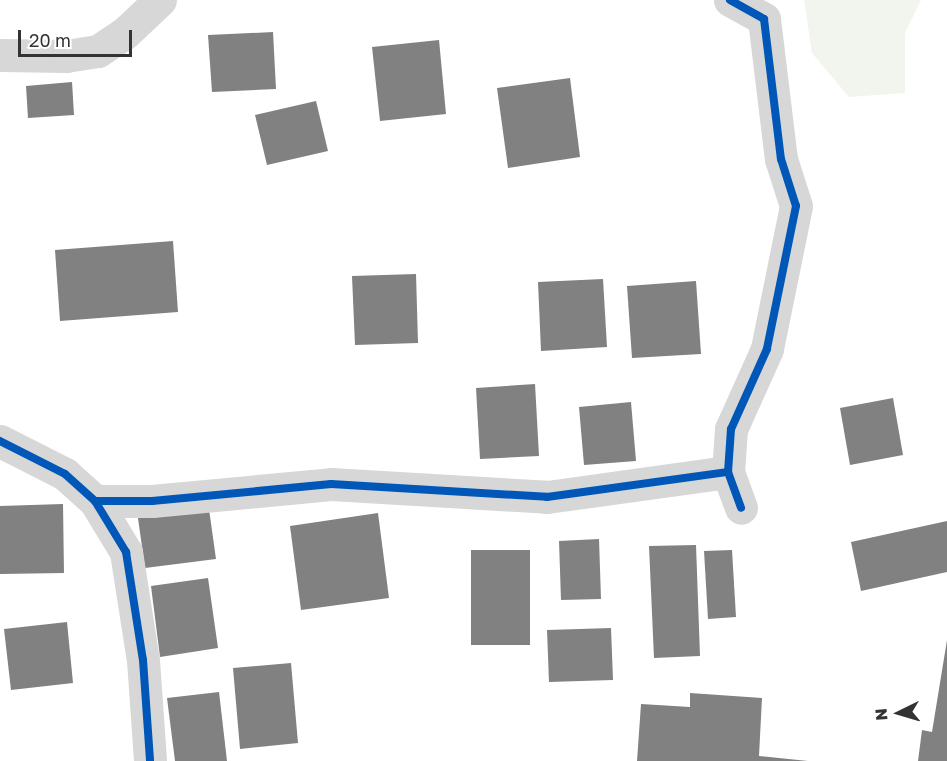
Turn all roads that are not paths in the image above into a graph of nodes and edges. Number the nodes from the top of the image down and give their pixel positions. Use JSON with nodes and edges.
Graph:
{"nodes":[{"id":1,"x":160,"y":0,"type":"edge"},
{"id":2,"x":730,"y":0,"type":"edge"},
{"id":3,"x":0,"y":55,"type":"edge"},
{"id":4,"x":0,"y":441,"type":"edge"},
{"id":5,"x":728,"y":472,"type":"junction"},
{"id":6,"x":95,"y":501,"type":"junction"},
{"id":7,"x":741,"y":508,"type":"dead end"},
{"id":8,"x":150,"y":761,"type":"edge"}],
"edges":[{"from":1,"to":3,"type":"street"},
{"from":2,"to":5,"type":"street"},
{"from":4,"to":6,"type":"street"},
{"from":5,"to":6,"type":"street"},
{"from":5,"to":7,"type":"street"},
{"from":6,"to":8,"type":"street"}]}
